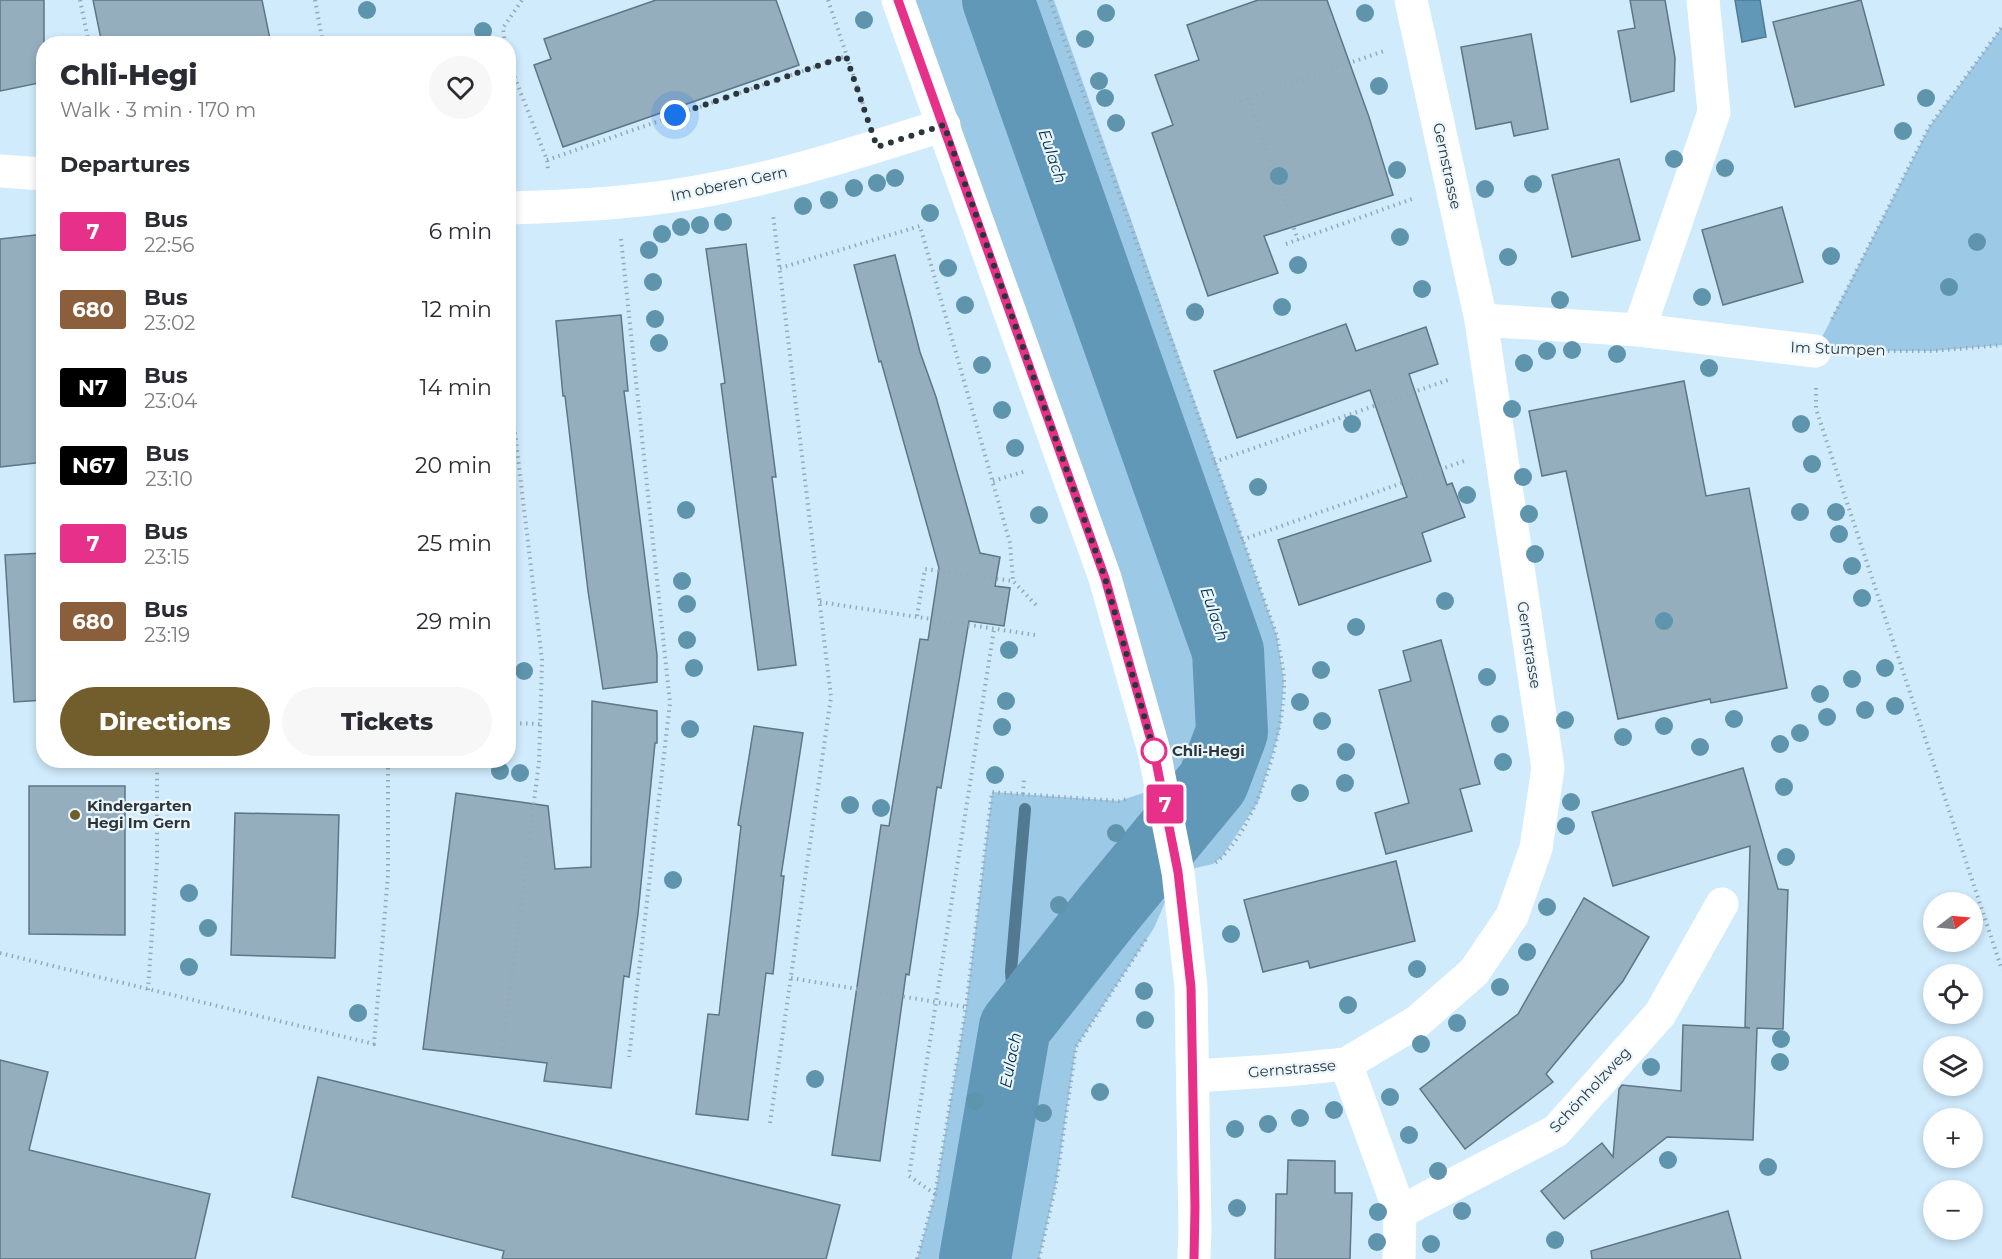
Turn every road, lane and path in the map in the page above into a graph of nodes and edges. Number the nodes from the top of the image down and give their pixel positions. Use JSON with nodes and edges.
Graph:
{"nodes":[{"id":1,"x":80,"y":0,"type":"edge"},
{"id":2,"x":315,"y":0,"type":"edge"},
{"id":3,"x":522,"y":0,"type":"edge"},
{"id":4,"x":828,"y":0,"type":"edge"},
{"id":5,"x":898,"y":0,"type":"edge"},
{"id":6,"x":1050,"y":0,"type":"edge"},
{"id":7,"x":1411,"y":0,"type":"edge"},
{"id":8,"x":1703,"y":0,"type":"edge"},
{"id":9,"x":2002,"y":27,"type":"edge"},
{"id":10,"x":87,"y":36,"type":"edge"},
{"id":11,"x":322,"y":36,"type":"edge"},
{"id":12,"x":504,"y":36,"type":"edge"},
{"id":13,"x":1390,"y":49,"type":"dead end"},
{"id":14,"x":846,"y":56,"type":"junction"},
{"id":15,"x":516,"y":81,"type":"edge"},
{"id":16,"x":1248,"y":98,"type":"junction"},
{"id":17,"x":1234,"y":103,"type":"dead end"},
{"id":18,"x":944,"y":125,"type":"junction"},
{"id":19,"x":877,"y":147,"type":"junction"},
{"id":20,"x":547,"y":160,"type":"junction"},
{"id":21,"x":0,"y":171,"type":"edge"},
{"id":22,"x":36,"y":173,"type":"edge"},
{"id":23,"x":768,"y":177,"type":"junction"},
{"id":24,"x":1420,"y":197,"type":"dead end"},
{"id":25,"x":618,"y":202,"type":"junction"},
{"id":26,"x":553,"y":206,"type":"junction"},
{"id":27,"x":516,"y":208,"type":"edge"},
{"id":28,"x":1298,"y":240,"type":"junction"},
{"id":29,"x":1286,"y":244,"type":"dead end"},
{"id":30,"x":780,"y":268,"type":"junction"},
{"id":31,"x":1480,"y":320,"type":"junction"},
{"id":32,"x":1639,"y":330,"type":"junction"},
{"id":33,"x":2002,"y":345,"type":"edge"},
{"id":34,"x":1815,"y":351,"type":"junction"},
{"id":35,"x":1455,"y":378,"type":"dead end"},
{"id":36,"x":516,"y":441,"type":"edge"},
{"id":37,"x":1470,"y":458,"type":"dead end"},
{"id":38,"x":1214,"y":462,"type":"junction"},
{"id":39,"x":1036,"y":469,"type":"dead end"},
{"id":40,"x":993,"y":481,"type":"junction"},
{"id":41,"x":1242,"y":540,"type":"junction"},
{"id":42,"x":1013,"y":581,"type":"junction"},
{"id":43,"x":820,"y":602,"type":"junction"},
{"id":44,"x":1036,"y":604,"type":"dead end"},
{"id":45,"x":917,"y":616,"type":"junction"},
{"id":46,"x":994,"y":629,"type":"junction"},
{"id":47,"x":1035,"y":634,"type":"dead end"},
{"id":48,"x":516,"y":723,"type":"edge"},
{"id":49,"x":540,"y":724,"type":"junction"},
{"id":50,"x":157,"y":768,"type":"edge"},
{"id":51,"x":388,"y":768,"type":"edge"},
{"id":52,"x":1024,"y":778,"type":"dead end"},
{"id":53,"x":1023,"y":794,"type":"junction"},
{"id":54,"x":1164,"y":796,"type":"junction"},
{"id":55,"x":1213,"y":864,"type":"dead end"},
{"id":56,"x":1722,"y":904,"type":"dead end"},
{"id":57,"x":1148,"y":938,"type":"dead end"},
{"id":58,"x":0,"y":954,"type":"edge"},
{"id":59,"x":2002,"y":970,"type":"edge"},
{"id":60,"x":791,"y":978,"type":"junction"},
{"id":61,"x":148,"y":990,"type":"junction"},
{"id":62,"x":936,"y":1001,"type":"junction"},
{"id":63,"x":966,"y":1007,"type":"junction"},
{"id":64,"x":502,"y":1054,"type":"dead end"},
{"id":65,"x":629,"y":1057,"type":"dead end"},
{"id":66,"x":1346,"y":1064,"type":"junction"},
{"id":67,"x":1194,"y":1076,"type":"junction"},
{"id":68,"x":770,"y":1123,"type":"dead end"},
{"id":69,"x":935,"y":1194,"type":"junction"},
{"id":70,"x":1400,"y":1212,"type":"junction"},
{"id":71,"x":917,"y":1259,"type":"edge"},
{"id":72,"x":1039,"y":1259,"type":"edge"},
{"id":73,"x":1194,"y":1259,"type":"edge"},
{"id":74,"x":1399,"y":1259,"type":"edge"}],
"edges":[{"from":1,"to":10,"type":"path"},
{"from":2,"to":11,"type":"path"},
{"from":3,"to":12,"type":"path"},
{"from":4,"to":14,"type":"path"},
{"from":5,"to":18,"type":"street"},
{"from":6,"to":38,"type":"path"},
{"from":7,"to":31,"type":"street","name":"Gernstrasse"},
{"from":8,"to":32,"type":"street"},
{"from":9,"to":34,"type":"path"},
{"from":13,"to":16,"type":"path"},
{"from":14,"to":19,"type":"path"},
{"from":14,"to":20,"type":"path"},
{"from":15,"to":20,"type":"path"},
{"from":16,"to":17,"type":"path"},
{"from":16,"to":28,"type":"path"},
{"from":18,"to":19,"type":"street","name":"Im oberen Gern"},
{"from":18,"to":54,"type":"street"},
{"from":19,"to":23,"type":"street","name":"Im oberen Gern"},
{"from":20,"to":26,"type":"path"},
{"from":21,"to":22,"type":"street"},
{"from":23,"to":25,"type":"street","name":"Im oberen Gern"},
{"from":23,"to":30,"type":"path"},
{"from":24,"to":28,"type":"path"},
{"from":25,"to":26,"type":"street","name":"Im oberen Gern"},
{"from":25,"to":65,"type":"path"},
{"from":26,"to":27,"type":"street","name":"Im oberen Gern"},
{"from":28,"to":29,"type":"path"},
{"from":30,"to":40,"type":"path"},
{"from":30,"to":43,"type":"path"},
{"from":31,"to":32,"type":"street","name":"Im Stumpen"},
{"from":31,"to":66,"type":"street","name":"Gernstrasse"},
{"from":32,"to":34,"type":"street","name":"Im Stumpen"},
{"from":33,"to":34,"type":"path","name":"Im Stumpen"},
{"from":34,"to":59,"type":"path"},
{"from":35,"to":38,"type":"path"},
{"from":36,"to":49,"type":"path"},
{"from":37,"to":41,"type":"path"},
{"from":38,"to":41,"type":"path"},
{"from":39,"to":40,"type":"path"},
{"from":40,"to":42,"type":"path"},
{"from":41,"to":55,"type":"path"},
{"from":42,"to":44,"type":"path"},
{"from":42,"to":45,"type":"path"},
{"from":43,"to":45,"type":"path"},
{"from":43,"to":60,"type":"path"},
{"from":45,"to":46,"type":"path"},
{"from":46,"to":47,"type":"path"},
{"from":46,"to":62,"type":"path"},
{"from":48,"to":49,"type":"path"},
{"from":49,"to":64,"type":"path"},
{"from":50,"to":61,"type":"path"},
{"from":51,"to":61,"type":"path"},
{"from":52,"to":53,"type":"path"},
{"from":53,"to":54,"type":"path"},
{"from":53,"to":63,"type":"path"},
{"from":54,"to":67,"type":"street"},
{"from":56,"to":70,"type":"street","name":"Schönholzweg"},
{"from":57,"to":72,"type":"path"},
{"from":58,"to":61,"type":"path"},
{"from":60,"to":62,"type":"path"},
{"from":60,"to":68,"type":"path"},
{"from":62,"to":63,"type":"path"},
{"from":62,"to":69,"type":"path"},
{"from":63,"to":69,"type":"path"},
{"from":66,"to":67,"type":"street","name":"Gernstrasse"},
{"from":66,"to":70,"type":"street"},
{"from":67,"to":73,"type":"street"},
{"from":69,"to":71,"type":"path"},
{"from":70,"to":74,"type":"street"}]}
